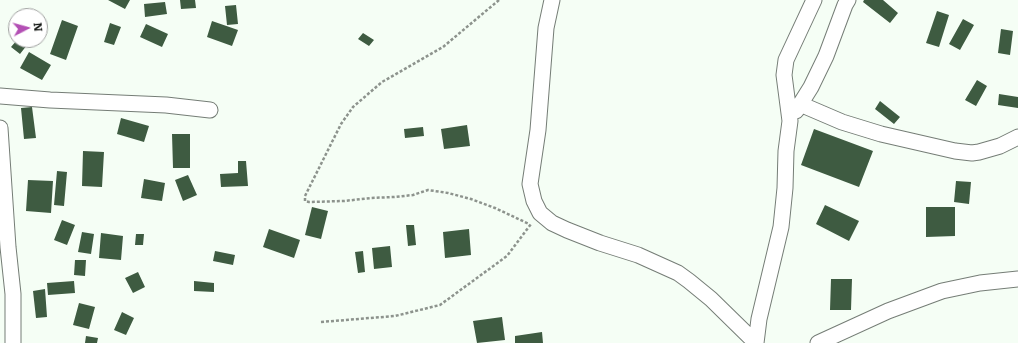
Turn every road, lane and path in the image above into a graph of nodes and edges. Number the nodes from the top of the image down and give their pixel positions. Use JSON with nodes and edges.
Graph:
{"nodes":[{"id":1,"x":499,"y":0,"type":"edge"},
{"id":2,"x":552,"y":0,"type":"edge"},
{"id":3,"x":814,"y":0,"type":"edge"},
{"id":4,"x":848,"y":0,"type":"edge"},
{"id":5,"x":0,"y":96,"type":"edge"},
{"id":6,"x":800,"y":104,"type":"junction"},
{"id":7,"x":210,"y":110,"type":"dead end"},
{"id":8,"x":790,"y":121,"type":"junction"},
{"id":9,"x":0,"y":128,"type":"edge"},
{"id":10,"x":1018,"y":137,"type":"edge"},
{"id":11,"x":536,"y":219,"type":"junction"},
{"id":12,"x":1018,"y":279,"type":"edge"},
{"id":13,"x":321,"y":322,"type":"dead end"},
{"id":14,"x":13,"y":343,"type":"edge"},
{"id":15,"x":756,"y":343,"type":"edge"},
{"id":16,"x":818,"y":343,"type":"edge"}],
"edges":[{"from":1,"to":11,"type":"path"},
{"from":2,"to":11,"type":"street"},
{"from":3,"to":8,"type":"street"},
{"from":4,"to":6,"type":"street"},
{"from":5,"to":7,"type":"street"},
{"from":6,"to":8,"type":"street"},
{"from":6,"to":10,"type":"street"},
{"from":8,"to":15,"type":"street"},
{"from":9,"to":14,"type":"street"},
{"from":11,"to":13,"type":"path"},
{"from":11,"to":15,"type":"street"},
{"from":12,"to":16,"type":"street"}]}
